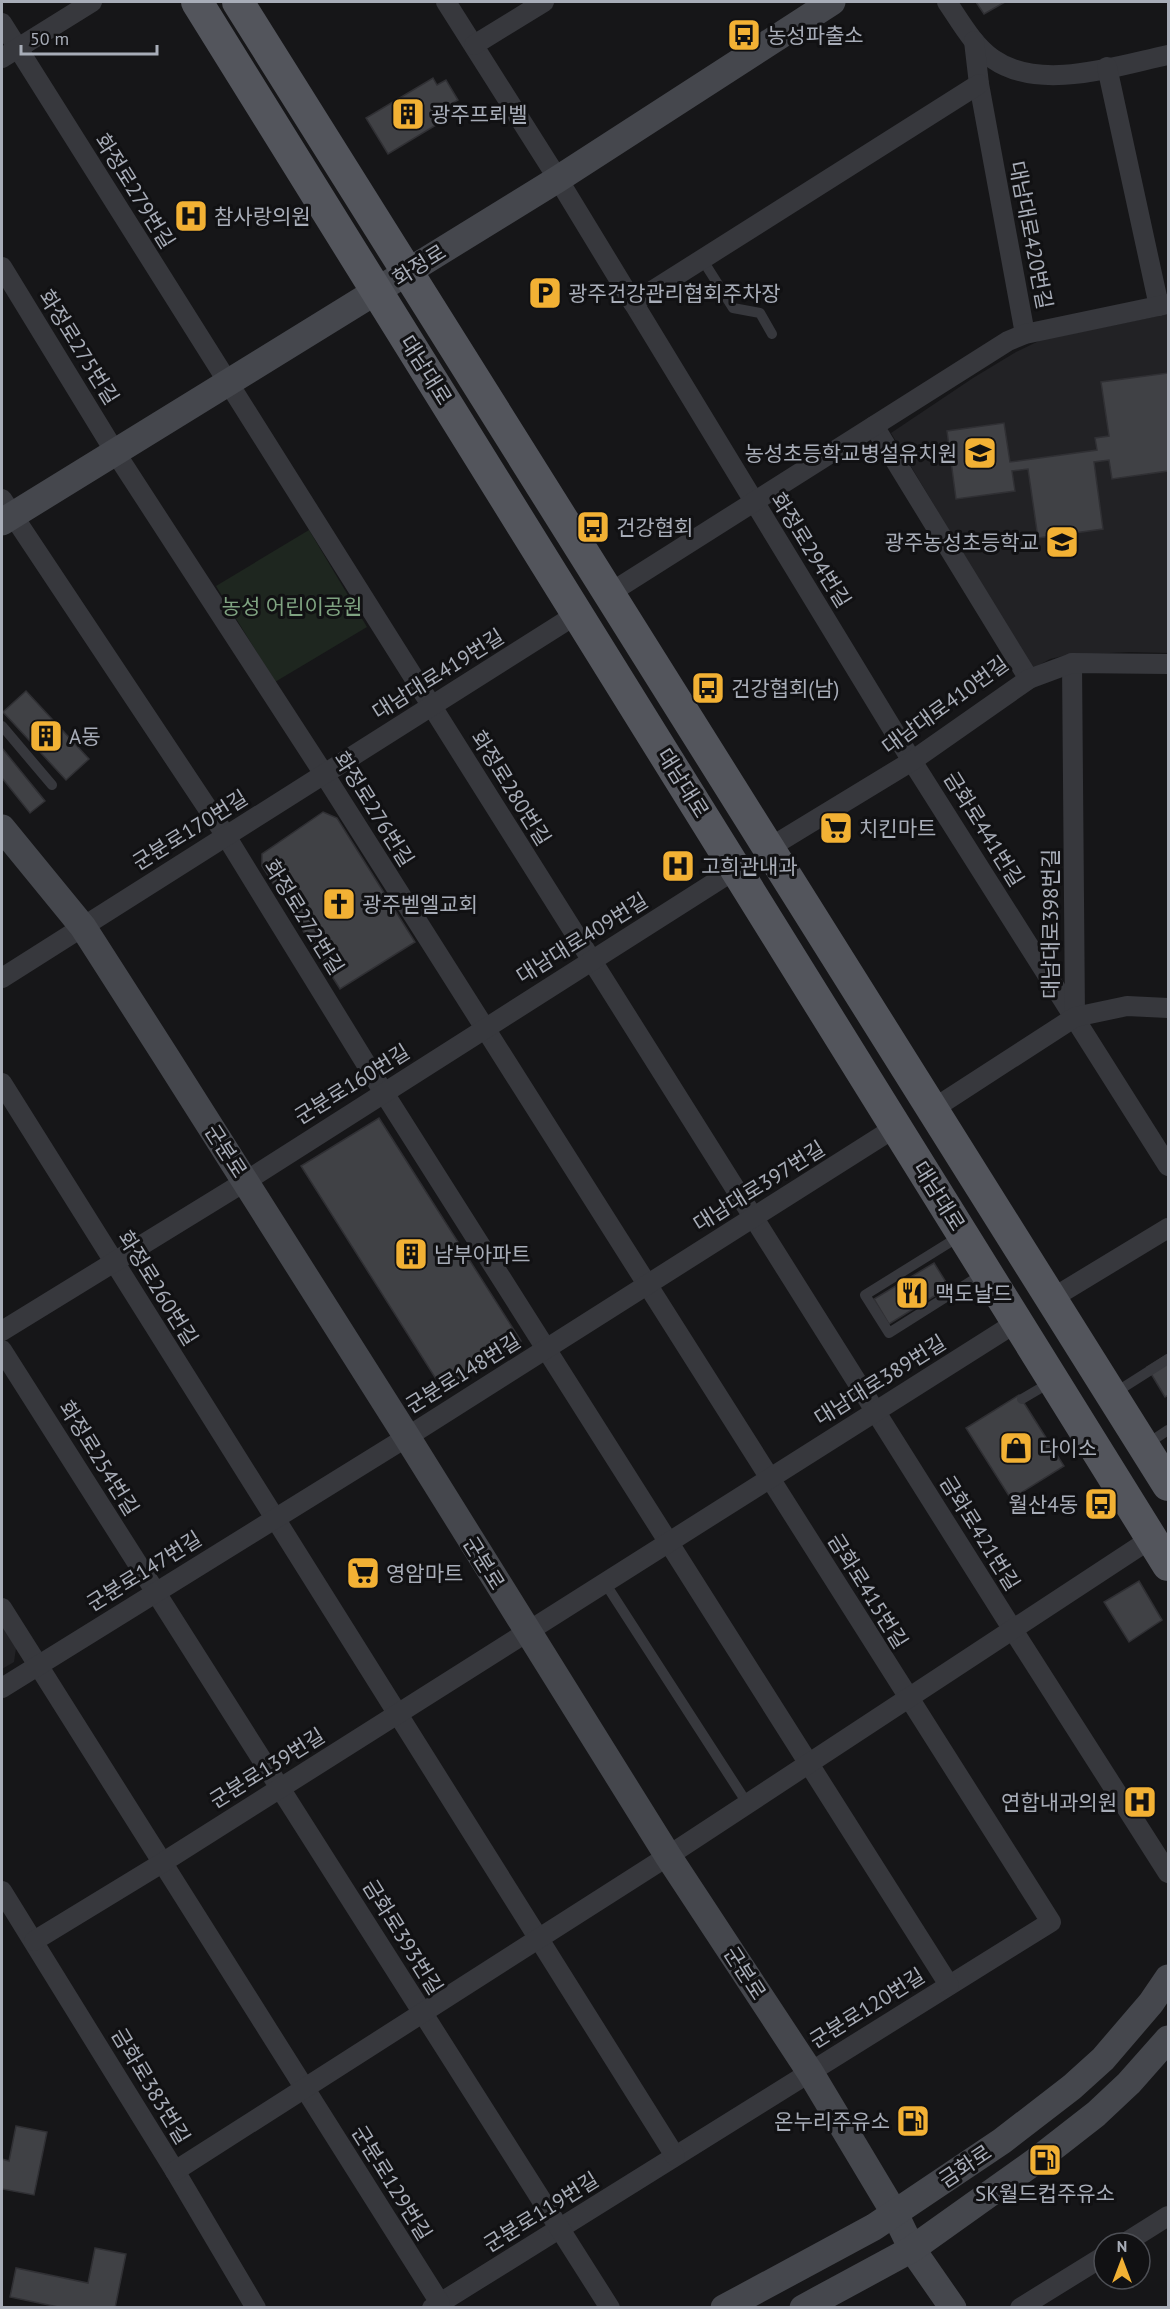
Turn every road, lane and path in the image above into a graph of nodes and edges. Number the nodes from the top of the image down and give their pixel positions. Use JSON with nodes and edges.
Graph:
{"nodes":[{"id":1,"x":92,"y":2,"type":"edge"},
{"id":2,"x":197,"y":2,"type":"edge"},
{"id":3,"x":238,"y":2,"type":"edge"},
{"id":4,"x":446,"y":2,"type":"edge"},
{"id":5,"x":544,"y":2,"type":"edge"},
{"id":6,"x":832,"y":2,"type":"edge"},
{"id":7,"x":947,"y":2,"type":"edge"},
{"id":8,"x":2,"y":23,"type":"edge"},
{"id":9,"x":974,"y":41,"type":"junction"},
{"id":10,"x":474,"y":45,"type":"junction"},
{"id":11,"x":9,"y":53,"type":"edge"},
{"id":12,"x":1168,"y":55,"type":"edge"},
{"id":13,"x":1107,"y":67,"type":"junction"},
{"id":14,"x":979,"y":84,"type":"junction"},
{"id":15,"x":558,"y":179,"type":"junction"},
{"id":16,"x":702,"y":259,"type":"junction"},
{"id":17,"x":2,"y":267,"type":"edge"},
{"id":18,"x":408,"y":273,"type":"junction"},
{"id":19,"x":377,"y":292,"type":"junction"},
{"id":20,"x":633,"y":303,"type":"junction"},
{"id":21,"x":1164,"y":305,"type":"edge"},
{"id":22,"x":772,"y":334,"type":"dead end"},
{"id":23,"x":1025,"y":334,"type":"junction"},
{"id":24,"x":228,"y":384,"type":"junction"},
{"id":25,"x":874,"y":426,"type":"junction"},
{"id":26,"x":115,"y":452,"type":"junction"},
{"id":27,"x":754,"y":502,"type":"junction"},
{"id":28,"x":5,"y":512,"type":"edge"},
{"id":29,"x":610,"y":593,"type":"junction"},
{"id":30,"x":577,"y":614,"type":"junction"},
{"id":31,"x":1072,"y":663,"type":"junction"},
{"id":32,"x":1168,"y":664,"type":"edge"},
{"id":33,"x":1029,"y":679,"type":"junction"},
{"id":34,"x":432,"y":707,"type":"junction"},
{"id":35,"x":2,"y":726,"type":"edge"},
{"id":36,"x":912,"y":761,"type":"junction"},
{"id":37,"x":324,"y":774,"type":"junction"},
{"id":38,"x":52,"y":785,"type":"dead end"},
{"id":39,"x":2,"y":828,"type":"edge"},
{"id":40,"x":226,"y":836,"type":"junction"},
{"id":41,"x":769,"y":848,"type":"junction"},
{"id":42,"x":736,"y":869,"type":"junction"},
{"id":43,"x":83,"y":927,"type":"junction"},
{"id":44,"x":592,"y":961,"type":"junction"},
{"id":45,"x":2,"y":978,"type":"edge"},
{"id":46,"x":1168,"y":1008,"type":"edge"},
{"id":47,"x":1075,"y":1017,"type":"junction"},
{"id":48,"x":485,"y":1029,"type":"junction"},
{"id":49,"x":2,"y":1083,"type":"edge"},
{"id":50,"x":384,"y":1093,"type":"junction"},
{"id":51,"x":933,"y":1109,"type":"junction"},
{"id":52,"x":896,"y":1127,"type":"junction"},
{"id":53,"x":1168,"y":1166,"type":"edge"},
{"id":54,"x":246,"y":1181,"type":"junction"},
{"id":55,"x":753,"y":1217,"type":"junction"},
{"id":56,"x":1168,"y":1228,"type":"edge"},
{"id":57,"x":963,"y":1234,"type":"junction"},
{"id":58,"x":113,"y":1262,"type":"junction"},
{"id":59,"x":986,"y":1272,"type":"junction"},
{"id":60,"x":646,"y":1285,"type":"junction"},
{"id":61,"x":1051,"y":1299,"type":"junction"},
{"id":62,"x":1017,"y":1322,"type":"junction"},
{"id":63,"x":2,"y":1331,"type":"edge"},
{"id":64,"x":545,"y":1349,"type":"junction"},
{"id":65,"x":2,"y":1350,"type":"edge"},
{"id":66,"x":1168,"y":1359,"type":"edge"},
{"id":67,"x":1054,"y":1380,"type":"junction"},
{"id":68,"x":1111,"y":1395,"type":"junction"},
{"id":69,"x":1022,"y":1399,"type":"dead end"},
{"id":70,"x":876,"y":1412,"type":"junction"},
{"id":71,"x":407,"y":1437,"type":"junction"},
{"id":72,"x":1156,"y":1438,"type":"edge"},
{"id":73,"x":769,"y":1479,"type":"junction"},
{"id":74,"x":1168,"y":1485,"type":"edge"},
{"id":75,"x":274,"y":1518,"type":"junction"},
{"id":76,"x":1152,"y":1538,"type":"junction"},
{"id":77,"x":668,"y":1543,"type":"junction"},
{"id":78,"x":1168,"y":1565,"type":"edge"},
{"id":79,"x":605,"y":1583,"type":"junction"},
{"id":80,"x":156,"y":1592,"type":"junction"},
{"id":81,"x":2,"y":1608,"type":"edge"},
{"id":82,"x":1013,"y":1630,"type":"junction"},
{"id":83,"x":527,"y":1632,"type":"junction"},
{"id":84,"x":740,"y":1656,"type":"joint"},
{"id":85,"x":38,"y":1665,"type":"junction"},
{"id":86,"x":2,"y":1688,"type":"edge"},
{"id":87,"x":908,"y":1700,"type":"junction"},
{"id":88,"x":397,"y":1714,"type":"junction"},
{"id":89,"x":808,"y":1764,"type":"junction"},
{"id":90,"x":280,"y":1789,"type":"junction"},
{"id":91,"x":747,"y":1803,"type":"junction"},
{"id":92,"x":668,"y":1856,"type":"junction"},
{"id":93,"x":162,"y":1863,"type":"junction"},
{"id":94,"x":1168,"y":1873,"type":"edge"},
{"id":95,"x":2,"y":1891,"type":"edge"},
{"id":96,"x":1051,"y":1922,"type":"joint"},
{"id":97,"x":538,"y":1938,"type":"junction"},
{"id":98,"x":34,"y":1941,"type":"junction"},
{"id":99,"x":1168,"y":1978,"type":"edge"},
{"id":100,"x":949,"y":1985,"type":"junction"},
{"id":101,"x":422,"y":2012,"type":"junction"},
{"id":102,"x":1168,"y":2039,"type":"edge"},
{"id":103,"x":810,"y":2072,"type":"junction"},
{"id":104,"x":304,"y":2088,"type":"junction"},
{"id":105,"x":675,"y":2156,"type":"junction"},
{"id":106,"x":175,"y":2171,"type":"junction"},
{"id":107,"x":896,"y":2214,"type":"junction"},
{"id":108,"x":1168,"y":2216,"type":"edge"},
{"id":109,"x":559,"y":2228,"type":"junction"},
{"id":110,"x":1144,"y":2231,"type":"edge"},
{"id":111,"x":912,"y":2249,"type":"junction"},
{"id":112,"x":1092,"y":2263,"type":"edge"},
{"id":113,"x":436,"y":2305,"type":"edge"},
{"id":114,"x":256,"y":2307,"type":"edge"},
{"id":115,"x":610,"y":2307,"type":"edge"},
{"id":116,"x":724,"y":2307,"type":"edge"},
{"id":117,"x":803,"y":2307,"type":"edge"},
{"id":118,"x":952,"y":2307,"type":"edge"},
{"id":119,"x":1020,"y":2307,"type":"edge"}],
"edges":[{"from":1,"to":11,"type":"street"},
{"from":2,"to":19,"type":"main road","name":"대남대로"},
{"from":3,"to":18,"type":"main road","name":"대남대로"},
{"from":4,"to":10,"type":"street","name":"화정로294번길"},
{"from":5,"to":10,"type":"street"},
{"from":6,"to":15,"type":"street","name":"화정로"},
{"from":7,"to":9,"type":"street"},
{"from":8,"to":11,"type":"street","name":"화정로279번길"},
{"from":9,"to":13,"type":"street"},
{"from":9,"to":14,"type":"street","name":"대남대로420번길"},
{"from":10,"to":15,"type":"street","name":"화정로294번길"},
{"from":11,"to":24,"type":"street","name":"화정로279번길"},
{"from":12,"to":13,"type":"street"},
{"from":13,"to":21,"type":"street"},
{"from":14,"to":16,"type":"street"},
{"from":14,"to":23,"type":"street","name":"대남대로420번길"},
{"from":15,"to":18,"type":"street","name":"화정로"},
{"from":15,"to":20,"type":"street","name":"화정로294번길"},
{"from":16,"to":20,"type":"street"},
{"from":16,"to":22,"type":"lane"},
{"from":17,"to":26,"type":"street","name":"화정로275번길"},
{"from":18,"to":19,"type":"street","name":"화정로"},
{"from":18,"to":29,"type":"main road","name":"대남대로"},
{"from":19,"to":24,"type":"street","name":"화정로"},
{"from":19,"to":30,"type":"main road","name":"대남대로"},
{"from":20,"to":27,"type":"street","name":"화정로294번길"},
{"from":21,"to":23,"type":"street"},
{"from":23,"to":25,"type":"street","name":"대남대로420번길"},
{"from":24,"to":26,"type":"street","name":"화정로"},
{"from":24,"to":34,"type":"street","name":"화정로280번길"},
{"from":25,"to":27,"type":"street","name":"대남대로420번길"},
{"from":25,"to":33,"type":"street","name":"대남대로410번길"},
{"from":26,"to":28,"type":"street","name":"화정로"},
{"from":26,"to":37,"type":"street","name":"화정로276번길"},
{"from":27,"to":29,"type":"street","name":"대남대로420번길"},
{"from":27,"to":36,"type":"street","name":"화정로294번길"},
{"from":28,"to":40,"type":"street","name":"화정로272번길"},
{"from":29,"to":41,"type":"main road","name":"대남대로"},
{"from":30,"to":34,"type":"street","name":"대남대로419번길"},
{"from":30,"to":42,"type":"main road","name":"대남대로"},
{"from":31,"to":32,"type":"street"},
{"from":31,"to":33,"type":"street"},
{"from":31,"to":47,"type":"street","name":"대남대로398번길"},
{"from":33,"to":36,"type":"street","name":"대남대로410번길"},
{"from":34,"to":37,"type":"street","name":"대남대로419번길"},
{"from":34,"to":44,"type":"street","name":"화정로280번길"},
{"from":35,"to":38,"type":"lane"},
{"from":36,"to":41,"type":"street","name":"대남대로410번길"},
{"from":36,"to":47,"type":"street","name":"금화로441번길"},
{"from":37,"to":40,"type":"street","name":"군분로170번길"},
{"from":37,"to":48,"type":"street","name":"화정로276번길"},
{"from":39,"to":43,"type":"street","name":"군분로"},
{"from":40,"to":43,"type":"street","name":"군분로170번길"},
{"from":40,"to":50,"type":"street","name":"화정로272번길"},
{"from":41,"to":51,"type":"main road","name":"대남대로"},
{"from":42,"to":44,"type":"street","name":"대남대로409번길"},
{"from":42,"to":52,"type":"main road","name":"대남대로"},
{"from":43,"to":45,"type":"street","name":"군분로170번길"},
{"from":43,"to":54,"type":"street","name":"군분로"},
{"from":44,"to":48,"type":"street","name":"대남대로409번길"},
{"from":44,"to":55,"type":"street","name":"화정로280번길"},
{"from":46,"to":47,"type":"street"},
{"from":47,"to":51,"type":"street","name":"대남대로398번길"},
{"from":47,"to":53,"type":"street","name":"금화로441번길"},
{"from":48,"to":50,"type":"street","name":"군분로160번길"},
{"from":48,"to":60,"type":"street","name":"화정로276번길"},
{"from":49,"to":58,"type":"street","name":"화정로260번길"},
{"from":50,"to":54,"type":"street","name":"군분로160번길"},
{"from":50,"to":64,"type":"street","name":"화정로272번길"},
{"from":51,"to":61,"type":"main road","name":"대남대로"},
{"from":52,"to":55,"type":"street","name":"대남대로397번길"},
{"from":52,"to":57,"type":"main road","name":"대남대로"},
{"from":54,"to":58,"type":"street","name":"군분로160번길"},
{"from":54,"to":71,"type":"street","name":"군분로"},
{"from":55,"to":60,"type":"street","name":"대남대로397번길"},
{"from":55,"to":70,"type":"street","name":"금화로421번길"},
{"from":56,"to":61,"type":"street"},
{"from":57,"to":59,"type":"main road","name":"대남대로"},
{"from":57,"to":59,"type":"lane"},
{"from":58,"to":63,"type":"street","name":"군분로160번길"},
{"from":58,"to":75,"type":"street","name":"화정로260번길"},
{"from":59,"to":62,"type":"main road","name":"대남대로"},
{"from":60,"to":64,"type":"street","name":"군분로148번길"},
{"from":60,"to":73,"type":"street","name":"금화로415번길"},
{"from":61,"to":68,"type":"main road","name":"대남대로"},
{"from":62,"to":67,"type":"main road","name":"대남대로"},
{"from":62,"to":70,"type":"street","name":"대남대로389번길"},
{"from":64,"to":71,"type":"street","name":"군분로148번길"},
{"from":64,"to":77,"type":"street","name":"군분로148번길"},
{"from":65,"to":80,"type":"street","name":"화정로254번길"},
{"from":66,"to":68,"type":"lane"},
{"from":67,"to":69,"type":"lane"},
{"from":67,"to":76,"type":"main road","name":"대남대로"},
{"from":68,"to":72,"type":"main road","name":"대남대로"},
{"from":70,"to":73,"type":"street","name":"대남대로389번길"},
{"from":70,"to":82,"type":"street","name":"금화로421번길"},
{"from":71,"to":75,"type":"street","name":"군분로147번길"},
{"from":71,"to":83,"type":"street","name":"군분로"},
{"from":72,"to":74,"type":"main road","name":"대남대로"},
{"from":73,"to":77,"type":"street","name":"대남대로389번길"},
{"from":73,"to":87,"type":"street","name":"금화로415번길"},
{"from":75,"to":80,"type":"street","name":"군분로147번길"},
{"from":75,"to":88,"type":"street"},
{"from":76,"to":78,"type":"main road","name":"대남대로"},
{"from":76,"to":82,"type":"street"},
{"from":77,"to":79,"type":"street","name":"군분로139번길"},
{"from":77,"to":84,"type":"street","name":"군분로148번길"},
{"from":79,"to":83,"type":"street","name":"군분로139번길"},
{"from":79,"to":91,"type":"lane"},
{"from":80,"to":85,"type":"street","name":"군분로147번길"},
{"from":80,"to":90,"type":"street","name":"금화로393번길"},
{"from":81,"to":85,"type":"street"},
{"from":82,"to":87,"type":"street"},
{"from":82,"to":94,"type":"street","name":"금화로421번길"},
{"from":83,"to":88,"type":"street","name":"군분로139번길"},
{"from":83,"to":92,"type":"street","name":"군분로"},
{"from":84,"to":89,"type":"street","name":"군분로120번길"},
{"from":85,"to":86,"type":"street","name":"군분로147번길"},
{"from":85,"to":93,"type":"street"},
{"from":87,"to":89,"type":"street"},
{"from":87,"to":96,"type":"street","name":"금화로415번길"},
{"from":88,"to":90,"type":"street","name":"군분로139번길"},
{"from":88,"to":97,"type":"street"},
{"from":89,"to":91,"type":"street"},
{"from":89,"to":100,"type":"street","name":"군분로120번길"},
{"from":90,"to":93,"type":"street","name":"군분로139번길"},
{"from":90,"to":101,"type":"street","name":"금화로393번길"},
{"from":91,"to":92,"type":"street"},
{"from":92,"to":97,"type":"street"},
{"from":92,"to":103,"type":"street","name":"군분로"},
{"from":93,"to":98,"type":"street","name":"군분로139번길"},
{"from":93,"to":104,"type":"street"},
{"from":95,"to":98,"type":"street","name":"금화로383번길"},
{"from":96,"to":100,"type":"street","name":"군분로120번길"},
{"from":97,"to":101,"type":"street"},
{"from":97,"to":105,"type":"street"},
{"from":98,"to":106,"type":"street","name":"금화로383번길"},
{"from":99,"to":107,"type":"street","name":"금화로"},
{"from":100,"to":103,"type":"street","name":"군분로120번길"},
{"from":101,"to":104,"type":"street"},
{"from":101,"to":109,"type":"street","name":"금화로393번길"},
{"from":102,"to":111,"type":"street","name":"금화로"},
{"from":103,"to":105,"type":"street","name":"군분로119번길"},
{"from":103,"to":107,"type":"street","name":"군분로"},
{"from":104,"to":106,"type":"street"},
{"from":104,"to":113,"type":"street","name":"군분로129번길"},
{"from":105,"to":109,"type":"street","name":"군분로119번길"},
{"from":106,"to":114,"type":"street","name":"금화로383번길"},
{"from":107,"to":111,"type":"street","name":"군분로"},
{"from":107,"to":116,"type":"street","name":"금화로"},
{"from":108,"to":110,"type":"street"},
{"from":109,"to":113,"type":"street","name":"군분로119번길"},
{"from":109,"to":115,"type":"street","name":"금화로393번길"},
{"from":111,"to":117,"type":"street","name":"금화로"},
{"from":111,"to":118,"type":"street","name":"군분로"},
{"from":112,"to":119,"type":"street"}]}
